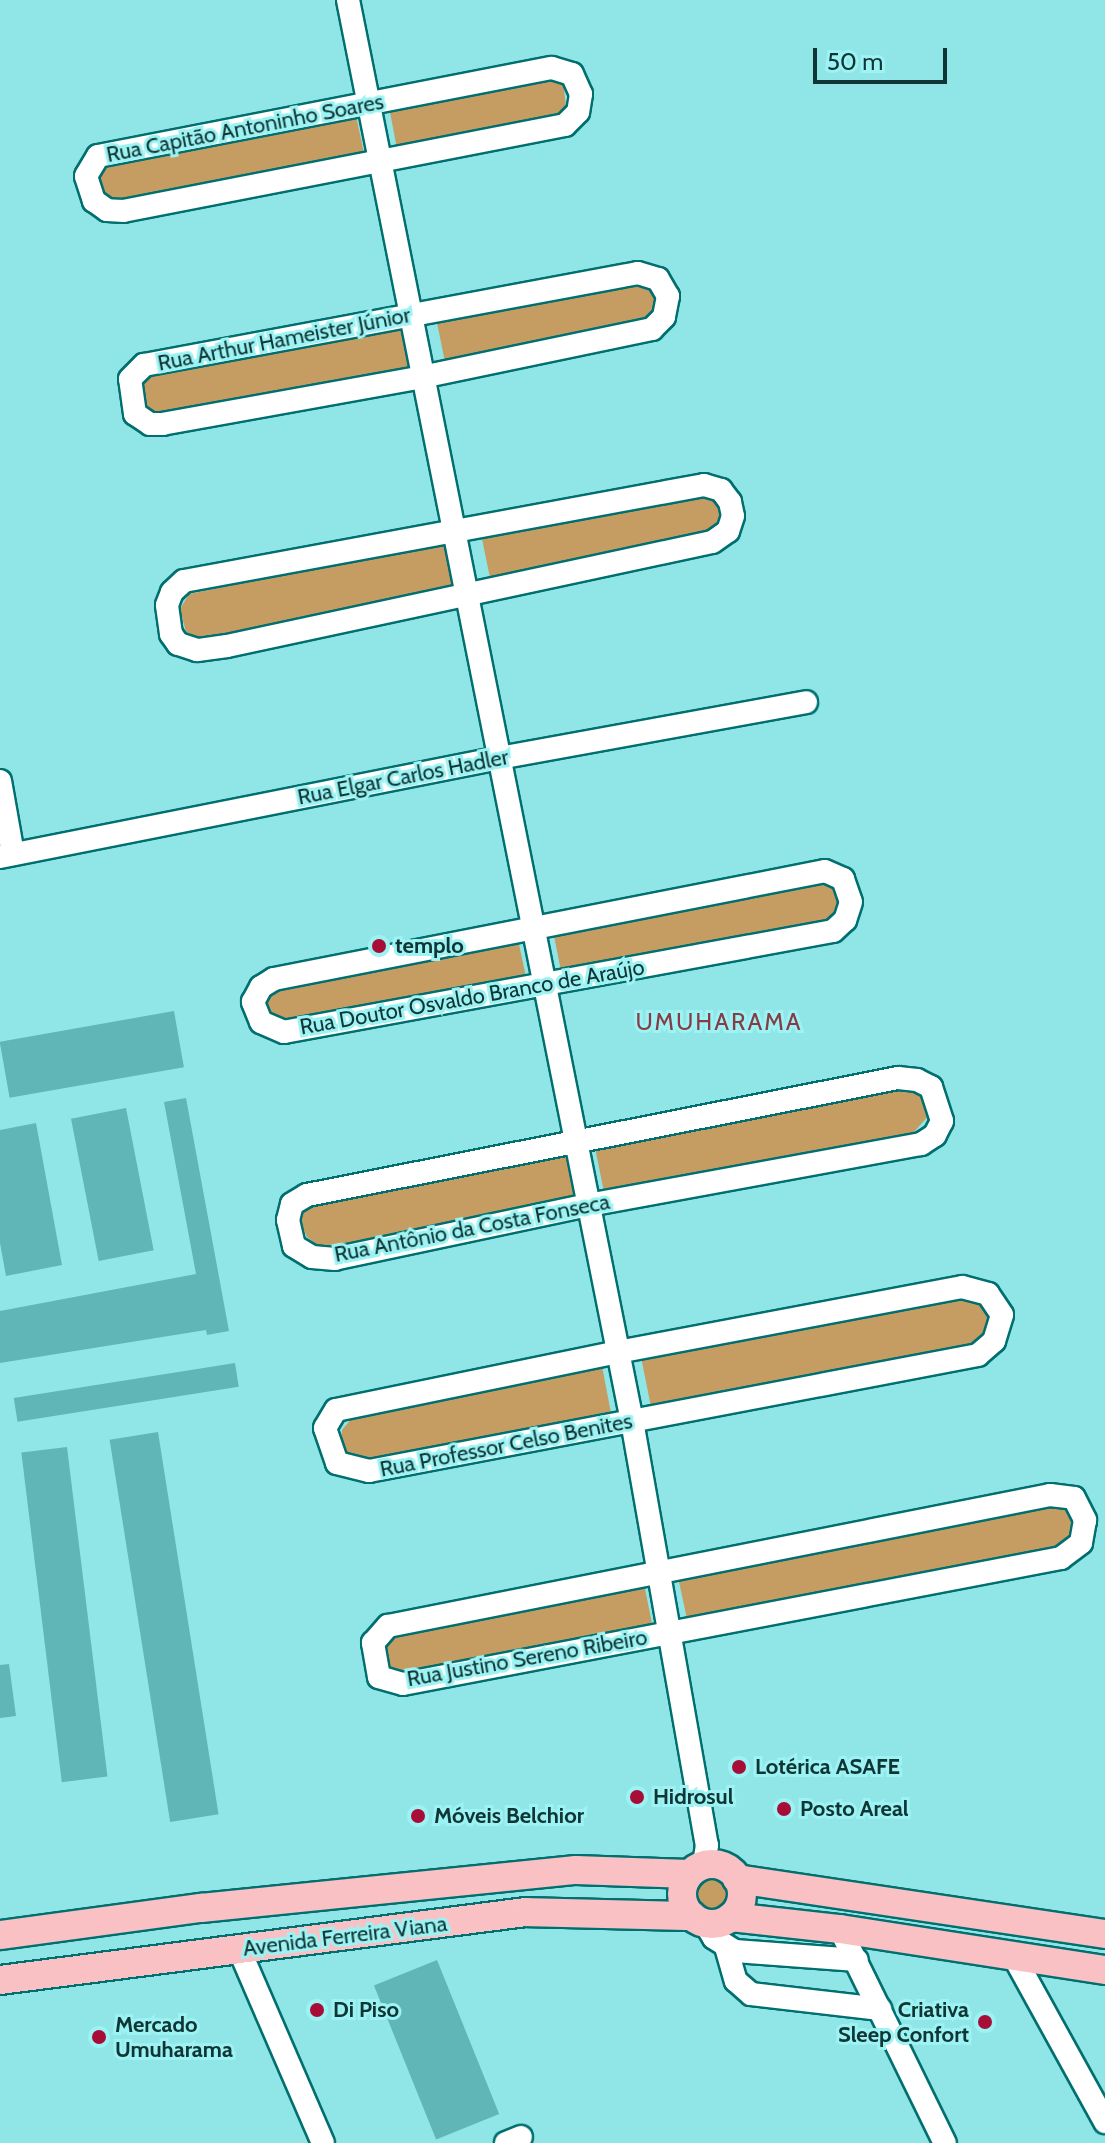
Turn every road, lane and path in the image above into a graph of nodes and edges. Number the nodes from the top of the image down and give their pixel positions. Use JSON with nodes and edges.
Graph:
{"nodes":[{"id":1,"x":348,"y":0,"type":"edge"},
{"id":2,"x":368,"y":102,"type":"junction"},
{"id":3,"x":380,"y":160,"type":"junction"},
{"id":4,"x":410,"y":315,"type":"junction"},
{"id":5,"x":423,"y":377,"type":"junction"},
{"id":6,"x":454,"y":531,"type":"junction"},
{"id":7,"x":466,"y":594,"type":"junction"},
{"id":8,"x":806,"y":702,"type":"dead end"},
{"id":9,"x":499,"y":758,"type":"junction"},
{"id":10,"x":0,"y":781,"type":"edge"},
{"id":11,"x":7,"y":856,"type":"edge"},
{"id":12,"x":533,"y":925,"type":"junction"},
{"id":13,"x":544,"y":985,"type":"junction"},
{"id":14,"x":576,"y":1143,"type":"junction"},
{"id":15,"x":588,"y":1205,"type":"junction"},
{"id":16,"x":618,"y":1352,"type":"junction"},
{"id":17,"x":632,"y":1421,"type":"junction"},
{"id":18,"x":660,"y":1571,"type":"junction"},
{"id":19,"x":668,"y":1632,"type":"junction"},
{"id":20,"x":711,"y":1866,"type":"junction"},
{"id":21,"x":709,"y":1919,"type":"junction"},
{"id":22,"x":832,"y":1928,"type":"junction"},
{"id":23,"x":1105,"y":1934,"type":"edge"},
{"id":24,"x":0,"y":1935,"type":"edge"},
{"id":25,"x":726,"y":1947,"type":"junction"},
{"id":26,"x":239,"y":1949,"type":"junction"},
{"id":27,"x":798,"y":1953,"type":"junction"},
{"id":28,"x":1013,"y":1955,"type":"junction"},
{"id":29,"x":857,"y":1960,"type":"junction"},
{"id":30,"x":1105,"y":1970,"type":"edge"},
{"id":31,"x":0,"y":1980,"type":"edge"},
{"id":32,"x":880,"y":2009,"type":"junction"},
{"id":33,"x":1105,"y":2122,"type":"edge"},
{"id":34,"x":323,"y":2143,"type":"edge"},
{"id":35,"x":945,"y":2143,"type":"edge"}],
"edges":[{"from":1,"to":2,"type":"street"},
{"from":2,"to":3,"type":"street"},
{"from":2,"to":3,"type":"street","name":"Rua Capitão Antoninho Soares"},
{"from":2,"to":3,"type":"street","name":"Rua Capitão Antoninho Soares"},
{"from":3,"to":4,"type":"street"},
{"from":4,"to":5,"type":"street"},
{"from":4,"to":5,"type":"street","name":"Rua Arthur Hameister Júnior"},
{"from":4,"to":5,"type":"street","name":"Rua Arthur Hameister Júnior"},
{"from":5,"to":6,"type":"street"},
{"from":6,"to":7,"type":"street"},
{"from":6,"to":7,"type":"street"},
{"from":6,"to":7,"type":"street"},
{"from":7,"to":9,"type":"street"},
{"from":8,"to":9,"type":"street","name":"Rua Elgar Carlos Hadler"},
{"from":9,"to":11,"type":"street","name":"Rua Elgar Carlos Hadler"},
{"from":9,"to":12,"type":"street"},
{"from":10,"to":11,"type":"street"},
{"from":12,"to":13,"type":"street"},
{"from":12,"to":13,"type":"street","name":"Rua Doutor Osvaldo Branco de Araújo"},
{"from":12,"to":13,"type":"street","name":"Rua Doutor Osvaldo Branco de Araújo"},
{"from":13,"to":14,"type":"street"},
{"from":14,"to":15,"type":"street"},
{"from":14,"to":15,"type":"street","name":"Rua Antônio da Costa Fonseca"},
{"from":14,"to":15,"type":"street","name":"Rua Antônio da Costa Fonseca"},
{"from":15,"to":16,"type":"street"},
{"from":16,"to":17,"type":"street"},
{"from":16,"to":17,"type":"street","name":"Rua Professor Celso Benites"},
{"from":16,"to":17,"type":"street","name":"Rua Professor Celso Benites"},
{"from":17,"to":18,"type":"street"},
{"from":18,"to":19,"type":"street"},
{"from":18,"to":19,"type":"street","name":"Rua Justino Sereno Ribeiro"},
{"from":18,"to":19,"type":"street","name":"Rua Justino Sereno Ribeiro"},
{"from":19,"to":20,"type":"street"},
{"from":20,"to":21,"type":"main road"},
{"from":20,"to":21,"type":"main road"},
{"from":20,"to":23,"type":"main road","name":"Avenida Ferreira Viana"},
{"from":20,"to":24,"type":"main road","name":"Avenida Ferreira Viana"},
{"from":21,"to":22,"type":"main road","name":"Avenida Ferreira Viana"},
{"from":21,"to":25,"type":"street"},
{"from":21,"to":26,"type":"main road","name":"Avenida Ferreira Viana"},
{"from":22,"to":27,"type":"street"},
{"from":22,"to":28,"type":"main road","name":"Avenida Ferreira Viana"},
{"from":22,"to":29,"type":"street"},
{"from":25,"to":27,"type":"street"},
{"from":25,"to":32,"type":"street"},
{"from":26,"to":31,"type":"main road","name":"Avenida Ferreira Viana"},
{"from":26,"to":34,"type":"street"},
{"from":27,"to":29,"type":"street"},
{"from":28,"to":30,"type":"main road","name":"Avenida Ferreira Viana"},
{"from":28,"to":33,"type":"street"},
{"from":29,"to":32,"type":"street"},
{"from":32,"to":35,"type":"street"}]}
